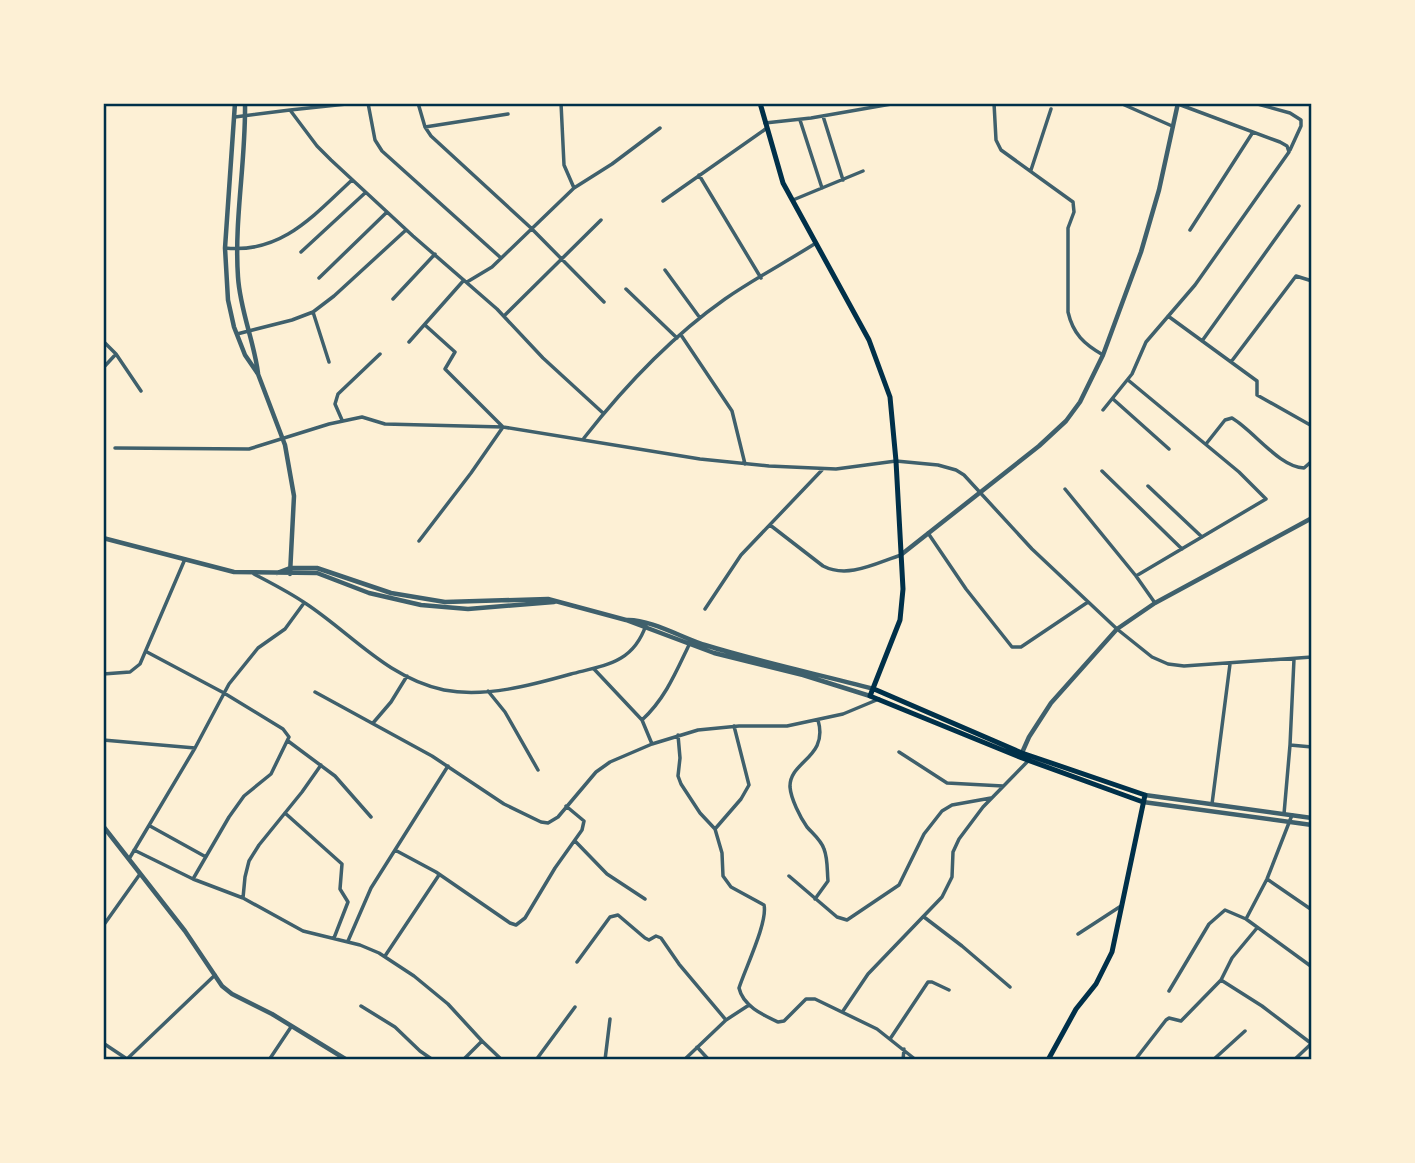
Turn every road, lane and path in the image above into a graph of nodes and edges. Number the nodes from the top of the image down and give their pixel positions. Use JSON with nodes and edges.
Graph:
{"nodes":[{"id":1,"x":235,"y":103,"type":"edge"},
{"id":2,"x":245,"y":103,"type":"edge"},
{"id":3,"x":303,"y":103,"type":"edge"},
{"id":4,"x":356,"y":103,"type":"edge"},
{"id":5,"x":368,"y":103,"type":"edge"},
{"id":6,"x":418,"y":103,"type":"edge"},
{"id":7,"x":561,"y":103,"type":"edge"},
{"id":8,"x":760,"y":103,"type":"edge"},
{"id":9,"x":898,"y":103,"type":"edge"},
{"id":10,"x":994,"y":103,"type":"edge"},
{"id":11,"x":1120,"y":103,"type":"edge"},
{"id":12,"x":1254,"y":103,"type":"edge"},
{"id":13,"x":1178,"y":104,"type":"edge"},
{"id":14,"x":883,"y":105,"type":"edge"},
{"id":15,"x":297,"y":109,"type":"junction"},
{"id":16,"x":1051,"y":109,"type":"dead end"},
{"id":17,"x":290,"y":110,"type":"junction"},
{"id":18,"x":508,"y":114,"type":"dead end"},
{"id":19,"x":245,"y":115,"type":"junction"},
{"id":20,"x":235,"y":117,"type":"junction"},
{"id":21,"x":823,"y":117,"type":"junction"},
{"id":22,"x":800,"y":120,"type":"junction"},
{"id":23,"x":766,"y":125,"type":"junction"},
{"id":24,"x":1172,"y":126,"type":"junction"},
{"id":25,"x":425,"y":127,"type":"junction"},
{"id":26,"x":660,"y":128,"type":"dead end"},
{"id":27,"x":1253,"y":132,"type":"junction"},
{"id":28,"x":1290,"y":152,"type":"junction"},
{"id":29,"x":1031,"y":170,"type":"junction"},
{"id":30,"x":863,"y":171,"type":"dead end"},
{"id":31,"x":699,"y":175,"type":"junction"},
{"id":32,"x":352,"y":180,"type":"junction"},
{"id":33,"x":843,"y":180,"type":"junction"},
{"id":34,"x":574,"y":188,"type":"junction"},
{"id":35,"x":822,"y":188,"type":"junction"},
{"id":36,"x":365,"y":193,"type":"junction"},
{"id":37,"x":793,"y":200,"type":"junction"},
{"id":38,"x":663,"y":201,"type":"dead end"},
{"id":39,"x":1299,"y":206,"type":"dead end"},
{"id":40,"x":387,"y":212,"type":"junction"},
{"id":41,"x":601,"y":220,"type":"dead end"},
{"id":42,"x":531,"y":228,"type":"junction"},
{"id":43,"x":406,"y":230,"type":"junction"},
{"id":44,"x":1190,"y":230,"type":"dead end"},
{"id":45,"x":816,"y":243,"type":"junction"},
{"id":46,"x":225,"y":248,"type":"junction"},
{"id":47,"x":237,"y":250,"type":"junction"},
{"id":48,"x":301,"y":252,"type":"dead end"},
{"id":49,"x":435,"y":254,"type":"junction"},
{"id":50,"x":501,"y":258,"type":"junction"},
{"id":51,"x":562,"y":259,"type":"junction"},
{"id":52,"x":666,"y":270,"type":"dead end"},
{"id":53,"x":319,"y":278,"type":"dead end"},
{"id":54,"x":761,"y":278,"type":"junction"},
{"id":55,"x":466,"y":281,"type":"junction"},
{"id":56,"x":1312,"y":281,"type":"edge"},
{"id":57,"x":626,"y":289,"type":"dead end"},
{"id":58,"x":393,"y":299,"type":"dead end"},
{"id":59,"x":604,"y":302,"type":"dead end"},
{"id":60,"x":313,"y":312,"type":"junction"},
{"id":61,"x":504,"y":316,"type":"junction"},
{"id":62,"x":1168,"y":316,"type":"junction"},
{"id":63,"x":700,"y":318,"type":"junction"},
{"id":64,"x":425,"y":325,"type":"junction"},
{"id":65,"x":250,"y":330,"type":"junction"},
{"id":66,"x":237,"y":334,"type":"junction"},
{"id":67,"x":679,"y":336,"type":"junction"},
{"id":68,"x":103,"y":341,"type":"edge"},
{"id":69,"x":1202,"y":341,"type":"junction"},
{"id":70,"x":409,"y":342,"type":"dead end"},
{"id":71,"x":116,"y":354,"type":"junction"},
{"id":72,"x":380,"y":354,"type":"dead end"},
{"id":73,"x":1103,"y":355,"type":"junction"},
{"id":74,"x":329,"y":362,"type":"dead end"},
{"id":75,"x":1231,"y":362,"type":"junction"},
{"id":76,"x":103,"y":368,"type":"edge"},
{"id":77,"x":258,"y":374,"type":"junction"},
{"id":78,"x":1128,"y":380,"type":"junction"},
{"id":79,"x":141,"y":391,"type":"dead end"},
{"id":80,"x":1113,"y":398,"type":"junction"},
{"id":81,"x":1103,"y":410,"type":"dead end"},
{"id":82,"x":603,"y":413,"type":"junction"},
{"id":83,"x":342,"y":420,"type":"junction"},
{"id":84,"x":1312,"y":426,"type":"edge"},
{"id":85,"x":503,"y":427,"type":"junction"},
{"id":86,"x":282,"y":438,"type":"junction"},
{"id":87,"x":583,"y":439,"type":"junction"},
{"id":88,"x":1206,"y":444,"type":"junction"},
{"id":89,"x":115,"y":448,"type":"dead end"},
{"id":90,"x":1169,"y":449,"type":"dead end"},
{"id":91,"x":896,"y":461,"type":"junction"},
{"id":92,"x":1312,"y":461,"type":"edge"},
{"id":93,"x":746,"y":464,"type":"junction"},
{"id":94,"x":822,"y":470,"type":"junction"},
{"id":95,"x":1102,"y":471,"type":"dead end"},
{"id":96,"x":1148,"y":486,"type":"dead end"},
{"id":97,"x":1065,"y":489,"type":"dead end"},
{"id":98,"x":980,"y":492,"type":"junction"},
{"id":99,"x":1312,"y":519,"type":"edge"},
{"id":100,"x":770,"y":525,"type":"junction"},
{"id":101,"x":928,"y":533,"type":"junction"},
{"id":102,"x":1202,"y":537,"type":"junction"},
{"id":103,"x":103,"y":538,"type":"edge"},
{"id":104,"x":419,"y":541,"type":"dead end"},
{"id":105,"x":1182,"y":548,"type":"junction"},
{"id":106,"x":901,"y":555,"type":"junction"},
{"id":107,"x":185,"y":559,"type":"junction"},
{"id":108,"x":290,"y":571,"type":"junction"},
{"id":109,"x":254,"y":574,"type":"junction"},
{"id":110,"x":1136,"y":576,"type":"junction"},
{"id":111,"x":1088,"y":602,"type":"junction"},
{"id":112,"x":304,"y":603,"type":"junction"},
{"id":113,"x":1155,"y":603,"type":"junction"},
{"id":114,"x":705,"y":609,"type":"dead end"},
{"id":115,"x":646,"y":626,"type":"junction"},
{"id":116,"x":1117,"y":629,"type":"junction"},
{"id":117,"x":689,"y":645,"type":"junction"},
{"id":118,"x":147,"y":652,"type":"junction"},
{"id":119,"x":1312,"y":657,"type":"edge"},
{"id":120,"x":1294,"y":659,"type":"junction"},
{"id":121,"x":1230,"y":664,"type":"junction"},
{"id":122,"x":593,"y":668,"type":"junction"},
{"id":123,"x":103,"y":674,"type":"edge"},
{"id":124,"x":407,"y":676,"type":"junction"},
{"id":125,"x":874,"y":689,"type":"junction"},
{"id":126,"x":488,"y":691,"type":"junction"},
{"id":127,"x":315,"y":692,"type":"dead end"},
{"id":128,"x":224,"y":693,"type":"junction"},
{"id":129,"x":883,"y":693,"type":"junction"},
{"id":130,"x":870,"y":696,"type":"junction"},
{"id":131,"x":879,"y":700,"type":"junction"},
{"id":132,"x":642,"y":720,"type":"junction"},
{"id":133,"x":818,"y":720,"type":"junction"},
{"id":134,"x":373,"y":723,"type":"junction"},
{"id":135,"x":734,"y":726,"type":"junction"},
{"id":136,"x":678,"y":735,"type":"junction"},
{"id":137,"x":103,"y":740,"type":"edge"},
{"id":138,"x":288,"y":741,"type":"junction"},
{"id":139,"x":652,"y":744,"type":"junction"},
{"id":140,"x":1290,"y":744,"type":"junction"},
{"id":141,"x":1312,"y":747,"type":"edge"},
{"id":142,"x":195,"y":748,"type":"junction"},
{"id":143,"x":899,"y":752,"type":"dead end"},
{"id":144,"x":1021,"y":755,"type":"junction"},
{"id":145,"x":1029,"y":758,"type":"junction"},
{"id":146,"x":321,"y":765,"type":"junction"},
{"id":147,"x":448,"y":766,"type":"junction"},
{"id":148,"x":538,"y":770,"type":"dead end"},
{"id":149,"x":1003,"y":786,"type":"junction"},
{"id":150,"x":992,"y":797,"type":"junction"},
{"id":151,"x":1144,"y":798,"type":"junction"},
{"id":152,"x":1212,"y":805,"type":"junction"},
{"id":153,"x":566,"y":806,"type":"junction"},
{"id":154,"x":285,"y":813,"type":"junction"},
{"id":155,"x":1283,"y":814,"type":"junction"},
{"id":156,"x":1292,"y":815,"type":"junction"},
{"id":157,"x":371,"y":817,"type":"dead end"},
{"id":158,"x":1312,"y":818,"type":"edge"},
{"id":159,"x":1290,"y":822,"type":"junction"},
{"id":160,"x":1312,"y":825,"type":"edge"},
{"id":161,"x":149,"y":826,"type":"junction"},
{"id":162,"x":103,"y":827,"type":"edge"},
{"id":163,"x":715,"y":829,"type":"junction"},
{"id":164,"x":575,"y":841,"type":"junction"},
{"id":165,"x":134,"y":850,"type":"junction"},
{"id":166,"x":395,"y":850,"type":"junction"},
{"id":167,"x":206,"y":857,"type":"junction"},
{"id":168,"x":129,"y":859,"type":"junction"},
{"id":169,"x":140,"y":874,"type":"junction"},
{"id":170,"x":439,"y":874,"type":"junction"},
{"id":171,"x":789,"y":876,"type":"dead end"},
{"id":172,"x":193,"y":879,"type":"junction"},
{"id":173,"x":1267,"y":879,"type":"junction"},
{"id":174,"x":243,"y":898,"type":"junction"},
{"id":175,"x":645,"y":899,"type":"dead end"},
{"id":176,"x":815,"y":899,"type":"junction"},
{"id":177,"x":1121,"y":906,"type":"junction"},
{"id":178,"x":1312,"y":910,"type":"edge"},
{"id":179,"x":924,"y":917,"type":"junction"},
{"id":180,"x":1246,"y":919,"type":"junction"},
{"id":181,"x":103,"y":926,"type":"edge"},
{"id":182,"x":1257,"y":928,"type":"junction"},
{"id":183,"x":1078,"y":934,"type":"dead end"},
{"id":184,"x":334,"y":938,"type":"junction"},
{"id":185,"x":348,"y":941,"type":"junction"},
{"id":186,"x":385,"y":956,"type":"junction"},
{"id":187,"x":577,"y":962,"type":"dead end"},
{"id":188,"x":1312,"y":967,"type":"edge"},
{"id":189,"x":215,"y":975,"type":"junction"},
{"id":190,"x":1221,"y":980,"type":"junction"},
{"id":191,"x":1010,"y":988,"type":"dead end"},
{"id":192,"x":949,"y":990,"type":"dead end"},
{"id":193,"x":1169,"y":991,"type":"dead end"},
{"id":194,"x":749,"y":1005,"type":"junction"},
{"id":195,"x":361,"y":1006,"type":"dead end"},
{"id":196,"x":575,"y":1007,"type":"dead end"},
{"id":197,"x":843,"y":1011,"type":"junction"},
{"id":198,"x":610,"y":1019,"type":"dead end"},
{"id":199,"x":726,"y":1020,"type":"junction"},
{"id":200,"x":292,"y":1026,"type":"junction"},
{"id":201,"x":1245,"y":1031,"type":"dead end"},
{"id":202,"x":890,"y":1039,"type":"junction"},
{"id":203,"x":482,"y":1041,"type":"junction"},
{"id":204,"x":103,"y":1043,"type":"edge"},
{"id":205,"x":1312,"y":1044,"type":"edge"},
{"id":206,"x":697,"y":1047,"type":"junction"},
{"id":207,"x":904,"y":1049,"type":"junction"},
{"id":208,"x":127,"y":1059,"type":"edge"},
{"id":209,"x":269,"y":1060,"type":"edge"},
{"id":210,"x":347,"y":1060,"type":"edge"},
{"id":211,"x":433,"y":1060,"type":"edge"},
{"id":212,"x":463,"y":1060,"type":"edge"},
{"id":213,"x":502,"y":1060,"type":"edge"},
{"id":214,"x":536,"y":1060,"type":"edge"},
{"id":215,"x":605,"y":1060,"type":"edge"},
{"id":216,"x":684,"y":1060,"type":"edge"},
{"id":217,"x":709,"y":1060,"type":"edge"},
{"id":218,"x":903,"y":1060,"type":"edge"},
{"id":219,"x":916,"y":1060,"type":"edge"},
{"id":220,"x":1048,"y":1060,"type":"edge"},
{"id":221,"x":1135,"y":1060,"type":"edge"},
{"id":222,"x":1213,"y":1060,"type":"edge"},
{"id":223,"x":1294,"y":1060,"type":"edge"}],
"edges":[{"from":1,"to":20,"type":"street"},
{"from":2,"to":19,"type":"street"},
{"from":3,"to":15,"type":"street"},
{"from":4,"to":15,"type":"street"},
{"from":5,"to":50,"type":"street"},
{"from":6,"to":25,"type":"street"},
{"from":7,"to":34,"type":"street"},
{"from":8,"to":23,"type":"main road"},
{"from":9,"to":14,"type":"street"},
{"from":10,"to":29,"type":"street"},
{"from":11,"to":24,"type":"street"},
{"from":12,"to":28,"type":"street"},
{"from":13,"to":24,"type":"street"},
{"from":13,"to":27,"type":"street"},
{"from":14,"to":21,"type":"street"},
{"from":15,"to":17,"type":"street"},
{"from":16,"to":29,"type":"street"},
{"from":17,"to":19,"type":"street"},
{"from":17,"to":32,"type":"street"},
{"from":18,"to":25,"type":"street"},
{"from":19,"to":20,"type":"street"},
{"from":19,"to":47,"type":"street"},
{"from":20,"to":46,"type":"street"},
{"from":21,"to":22,"type":"street"},
{"from":21,"to":33,"type":"street"},
{"from":22,"to":23,"type":"street"},
{"from":22,"to":35,"type":"street"},
{"from":23,"to":31,"type":"street"},
{"from":23,"to":37,"type":"main road"},
{"from":24,"to":73,"type":"street"},
{"from":25,"to":42,"type":"street"},
{"from":26,"to":34,"type":"street"},
{"from":27,"to":28,"type":"street"},
{"from":27,"to":44,"type":"street"},
{"from":28,"to":62,"type":"street"},
{"from":29,"to":73,"type":"street"},
{"from":30,"to":33,"type":"street"},
{"from":31,"to":38,"type":"street"},
{"from":31,"to":54,"type":"street"},
{"from":32,"to":36,"type":"street"},
{"from":32,"to":47,"type":"street"},
{"from":33,"to":35,"type":"street"},
{"from":34,"to":42,"type":"street"},
{"from":35,"to":37,"type":"street"},
{"from":36,"to":40,"type":"street"},
{"from":36,"to":48,"type":"street"},
{"from":37,"to":45,"type":"main road"},
{"from":39,"to":69,"type":"street"},
{"from":40,"to":43,"type":"street"},
{"from":40,"to":53,"type":"street"},
{"from":41,"to":51,"type":"street"},
{"from":42,"to":50,"type":"street"},
{"from":42,"to":51,"type":"street"},
{"from":43,"to":49,"type":"street"},
{"from":43,"to":60,"type":"street"},
{"from":45,"to":54,"type":"street"},
{"from":45,"to":91,"type":"main road"},
{"from":46,"to":47,"type":"street"},
{"from":46,"to":66,"type":"street"},
{"from":47,"to":65,"type":"street"},
{"from":49,"to":55,"type":"street"},
{"from":49,"to":58,"type":"street"},
{"from":50,"to":55,"type":"street"},
{"from":51,"to":59,"type":"street"},
{"from":51,"to":61,"type":"street"},
{"from":52,"to":63,"type":"street"},
{"from":54,"to":63,"type":"street"},
{"from":55,"to":61,"type":"street"},
{"from":55,"to":64,"type":"street"},
{"from":56,"to":75,"type":"street"},
{"from":57,"to":67,"type":"street"},
{"from":60,"to":65,"type":"street"},
{"from":60,"to":74,"type":"street"},
{"from":61,"to":82,"type":"street"},
{"from":62,"to":69,"type":"street"},
{"from":62,"to":78,"type":"street"},
{"from":63,"to":67,"type":"street"},
{"from":64,"to":70,"type":"street"},
{"from":64,"to":85,"type":"street"},
{"from":65,"to":66,"type":"street"},
{"from":65,"to":77,"type":"street"},
{"from":66,"to":77,"type":"street"},
{"from":67,"to":82,"type":"street"},
{"from":67,"to":93,"type":"street"},
{"from":68,"to":71,"type":"street"},
{"from":69,"to":75,"type":"street"},
{"from":71,"to":76,"type":"street"},
{"from":71,"to":79,"type":"street"},
{"from":72,"to":83,"type":"street"},
{"from":73,"to":98,"type":"street"},
{"from":75,"to":84,"type":"street"},
{"from":77,"to":86,"type":"street"},
{"from":78,"to":80,"type":"street"},
{"from":78,"to":88,"type":"street"},
{"from":80,"to":81,"type":"street"},
{"from":80,"to":90,"type":"street"},
{"from":82,"to":87,"type":"street"},
{"from":83,"to":85,"type":"street"},
{"from":83,"to":86,"type":"street"},
{"from":85,"to":87,"type":"street"},
{"from":85,"to":104,"type":"street"},
{"from":86,"to":89,"type":"street"},
{"from":86,"to":108,"type":"street"},
{"from":87,"to":93,"type":"street"},
{"from":88,"to":92,"type":"street"},
{"from":88,"to":102,"type":"street"},
{"from":91,"to":94,"type":"street"},
{"from":91,"to":98,"type":"street"},
{"from":91,"to":106,"type":"main road"},
{"from":93,"to":94,"type":"street"},
{"from":94,"to":100,"type":"street"},
{"from":95,"to":105,"type":"street"},
{"from":96,"to":102,"type":"street"},
{"from":97,"to":110,"type":"street"},
{"from":98,"to":101,"type":"street"},
{"from":98,"to":111,"type":"street"},
{"from":99,"to":113,"type":"street"},
{"from":100,"to":106,"type":"street"},
{"from":100,"to":114,"type":"street"},
{"from":101,"to":106,"type":"street"},
{"from":101,"to":111,"type":"street"},
{"from":102,"to":105,"type":"street"},
{"from":103,"to":107,"type":"street"},
{"from":105,"to":110,"type":"street"},
{"from":106,"to":125,"type":"main road"},
{"from":107,"to":109,"type":"street"},
{"from":107,"to":118,"type":"street"},
{"from":108,"to":109,"type":"street"},
{"from":108,"to":115,"type":"street"},
{"from":109,"to":112,"type":"street"},
{"from":110,"to":113,"type":"street"},
{"from":111,"to":116,"type":"street"},
{"from":112,"to":124,"type":"street"},
{"from":112,"to":128,"type":"street"},
{"from":113,"to":116,"type":"street"},
{"from":115,"to":117,"type":"street"},
{"from":115,"to":122,"type":"street"},
{"from":115,"to":125,"type":"street"},
{"from":116,"to":121,"type":"street"},
{"from":116,"to":144,"type":"street"},
{"from":117,"to":130,"type":"street"},
{"from":117,"to":132,"type":"street"},
{"from":118,"to":123,"type":"street"},
{"from":118,"to":128,"type":"street"},
{"from":119,"to":120,"type":"street"},
{"from":120,"to":121,"type":"street"},
{"from":120,"to":140,"type":"street"},
{"from":121,"to":152,"type":"street"},
{"from":122,"to":126,"type":"street"},
{"from":122,"to":132,"type":"street"},
{"from":124,"to":126,"type":"street"},
{"from":124,"to":134,"type":"street"},
{"from":125,"to":129,"type":"main road"},
{"from":125,"to":130,"type":"main road"},
{"from":126,"to":148,"type":"street"},
{"from":127,"to":134,"type":"street"},
{"from":128,"to":138,"type":"street"},
{"from":128,"to":142,"type":"street"},
{"from":129,"to":131,"type":"street"},
{"from":129,"to":144,"type":"main road"},
{"from":130,"to":131,"type":"main road"},
{"from":131,"to":133,"type":"street"},
{"from":131,"to":144,"type":"main road"},
{"from":132,"to":139,"type":"street"},
{"from":133,"to":135,"type":"street"},
{"from":133,"to":176,"type":"street"},
{"from":134,"to":147,"type":"street"},
{"from":135,"to":136,"type":"street"},
{"from":135,"to":163,"type":"street"},
{"from":136,"to":139,"type":"street"},
{"from":136,"to":163,"type":"street"},
{"from":137,"to":142,"type":"street"},
{"from":138,"to":146,"type":"street"},
{"from":138,"to":167,"type":"street"},
{"from":139,"to":153,"type":"street"},
{"from":140,"to":141,"type":"street"},
{"from":140,"to":155,"type":"street"},
{"from":142,"to":161,"type":"street"},
{"from":143,"to":149,"type":"street"},
{"from":144,"to":145,"type":"main road"},
{"from":145,"to":149,"type":"street"},
{"from":145,"to":151,"type":"main road"},
{"from":146,"to":154,"type":"street"},
{"from":146,"to":157,"type":"street"},
{"from":147,"to":153,"type":"street"},
{"from":147,"to":166,"type":"street"},
{"from":149,"to":150,"type":"street"},
{"from":150,"to":176,"type":"street"},
{"from":150,"to":179,"type":"street"},
{"from":151,"to":152,"type":"street"},
{"from":151,"to":159,"type":"street"},
{"from":151,"to":177,"type":"main road"},
{"from":152,"to":155,"type":"street"},
{"from":153,"to":164,"type":"street"},
{"from":154,"to":174,"type":"street"},
{"from":154,"to":184,"type":"street"},
{"from":155,"to":156,"type":"street"},
{"from":156,"to":158,"type":"street"},
{"from":156,"to":159,"type":"street"},
{"from":159,"to":160,"type":"street"},
{"from":159,"to":173,"type":"street"},
{"from":161,"to":165,"type":"street"},
{"from":161,"to":167,"type":"street"},
{"from":162,"to":168,"type":"street"},
{"from":163,"to":194,"type":"street"},
{"from":164,"to":170,"type":"street"},
{"from":164,"to":175,"type":"street"},
{"from":165,"to":168,"type":"street"},
{"from":165,"to":172,"type":"street"},
{"from":166,"to":170,"type":"street"},
{"from":166,"to":185,"type":"street"},
{"from":167,"to":172,"type":"street"},
{"from":168,"to":169,"type":"street"},
{"from":169,"to":181,"type":"street"},
{"from":169,"to":189,"type":"street"},
{"from":170,"to":186,"type":"street"},
{"from":171,"to":176,"type":"street"},
{"from":172,"to":174,"type":"street"},
{"from":173,"to":178,"type":"street"},
{"from":173,"to":180,"type":"street"},
{"from":174,"to":184,"type":"street"},
{"from":177,"to":183,"type":"street"},
{"from":177,"to":220,"type":"main road"},
{"from":179,"to":191,"type":"street"},
{"from":179,"to":197,"type":"street"},
{"from":180,"to":182,"type":"street"},
{"from":180,"to":193,"type":"street"},
{"from":182,"to":188,"type":"street"},
{"from":182,"to":190,"type":"street"},
{"from":184,"to":185,"type":"street"},
{"from":185,"to":186,"type":"street"},
{"from":186,"to":203,"type":"street"},
{"from":187,"to":199,"type":"street"},
{"from":189,"to":200,"type":"street"},
{"from":189,"to":208,"type":"street"},
{"from":190,"to":205,"type":"street"},
{"from":190,"to":221,"type":"street"},
{"from":192,"to":202,"type":"street"},
{"from":194,"to":197,"type":"street"},
{"from":194,"to":199,"type":"street"},
{"from":195,"to":211,"type":"street"},
{"from":196,"to":214,"type":"street"},
{"from":197,"to":202,"type":"street"},
{"from":198,"to":215,"type":"street"},
{"from":199,"to":206,"type":"street"},
{"from":200,"to":209,"type":"street"},
{"from":200,"to":210,"type":"street"},
{"from":201,"to":222,"type":"street"},
{"from":202,"to":207,"type":"street"},
{"from":203,"to":212,"type":"street"},
{"from":203,"to":213,"type":"street"},
{"from":204,"to":208,"type":"street"},
{"from":205,"to":223,"type":"street"},
{"from":206,"to":216,"type":"street"},
{"from":206,"to":217,"type":"street"},
{"from":207,"to":218,"type":"street"},
{"from":207,"to":219,"type":"street"}]}
